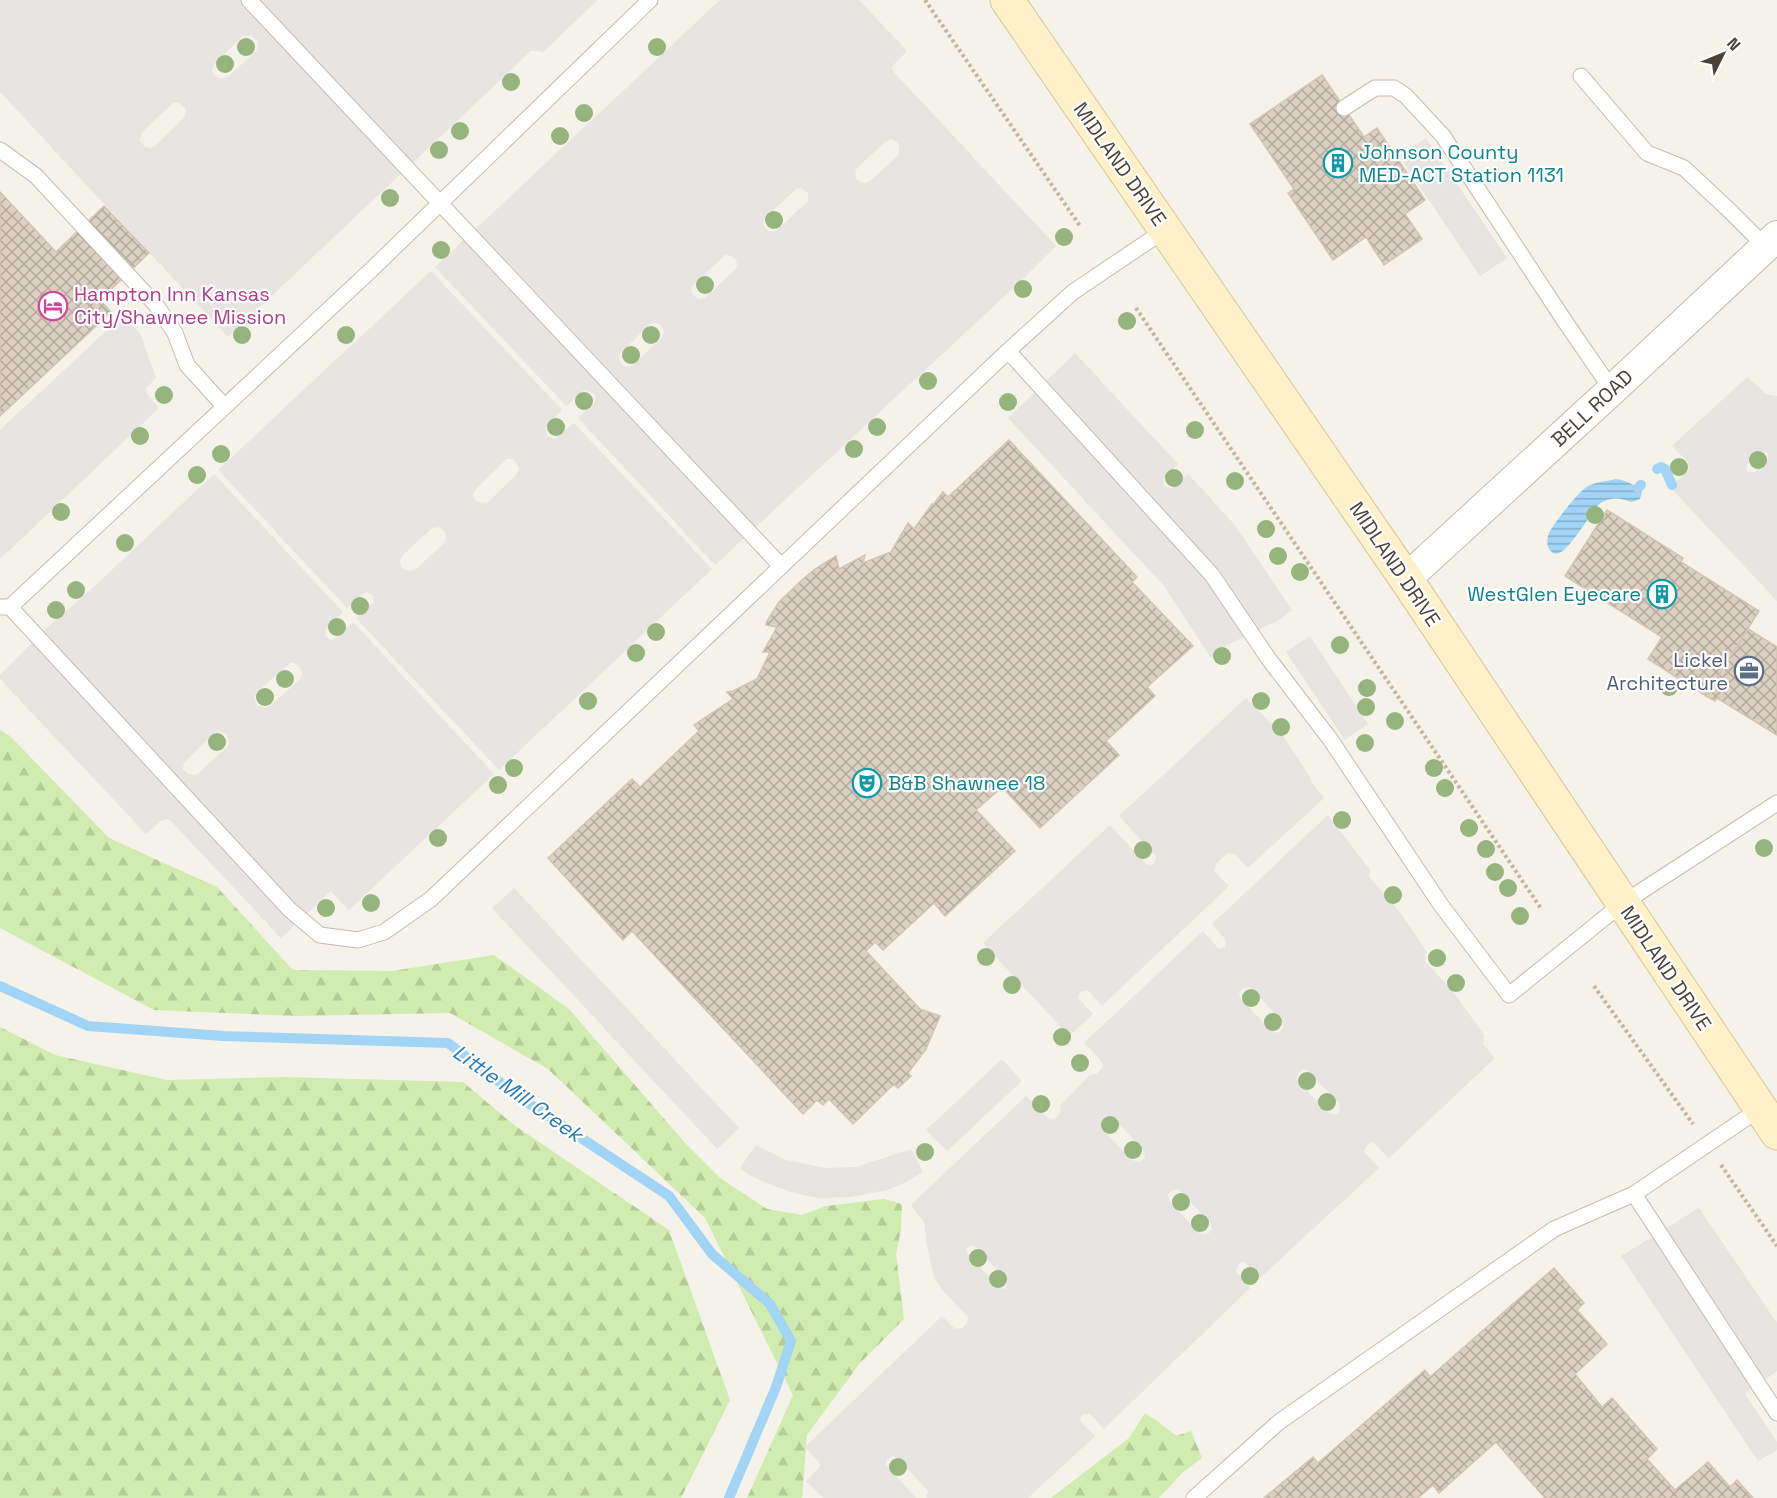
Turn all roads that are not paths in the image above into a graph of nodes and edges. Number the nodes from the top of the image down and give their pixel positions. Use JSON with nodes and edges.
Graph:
{"nodes":[{"id":1,"x":249,"y":0,"type":"edge"},
{"id":2,"x":650,"y":0,"type":"edge"},
{"id":3,"x":1007,"y":0,"type":"edge"},
{"id":4,"x":1581,"y":76,"type":"dead end"},
{"id":5,"x":1344,"y":108,"type":"dead end"},
{"id":6,"x":0,"y":150,"type":"edge"},
{"id":7,"x":440,"y":204,"type":"junction"},
{"id":8,"x":1165,"y":230,"type":"junction"},
{"id":9,"x":1771,"y":241,"type":"edge"},
{"id":10,"x":1008,"y":351,"type":"junction"},
{"id":11,"x":1612,"y":390,"type":"junction"},
{"id":12,"x":224,"y":406,"type":"junction"},
{"id":13,"x":782,"y":567,"type":"junction"},
{"id":14,"x":1406,"y":579,"type":"junction"},
{"id":15,"x":5,"y":607,"type":"edge"},
{"id":16,"x":1777,"y":803,"type":"edge"},
{"id":17,"x":1623,"y":903,"type":"junction"},
{"id":18,"x":1769,"y":1121,"type":"edge"},
{"id":19,"x":1634,"y":1194,"type":"junction"},
{"id":20,"x":1777,"y":1413,"type":"edge"},
{"id":21,"x":1194,"y":1498,"type":"edge"}],
"edges":[{"from":1,"to":7,"type":"lane"},
{"from":2,"to":7,"type":"lane"},
{"from":3,"to":8,"type":"main road","name":"MIDLAND DRIVE"},
{"from":4,"to":9,"type":"lane"},
{"from":5,"to":11,"type":"lane"},
{"from":6,"to":12,"type":"lane"},
{"from":7,"to":12,"type":"lane"},
{"from":7,"to":13,"type":"lane"},
{"from":8,"to":10,"type":"lane"},
{"from":8,"to":14,"type":"main road","name":"MIDLAND DRIVE"},
{"from":9,"to":11,"type":"street","name":"BELL ROAD"},
{"from":10,"to":13,"type":"lane"},
{"from":10,"to":17,"type":"lane"},
{"from":11,"to":14,"type":"street","name":"BELL ROAD"},
{"from":12,"to":15,"type":"lane"},
{"from":13,"to":15,"type":"lane"},
{"from":14,"to":17,"type":"main road","name":"MIDLAND DRIVE"},
{"from":16,"to":17,"type":"lane"},
{"from":17,"to":18,"type":"main road","name":"MIDLAND DRIVE"},
{"from":18,"to":19,"type":"lane"},
{"from":19,"to":20,"type":"lane"},
{"from":19,"to":21,"type":"lane"}]}
